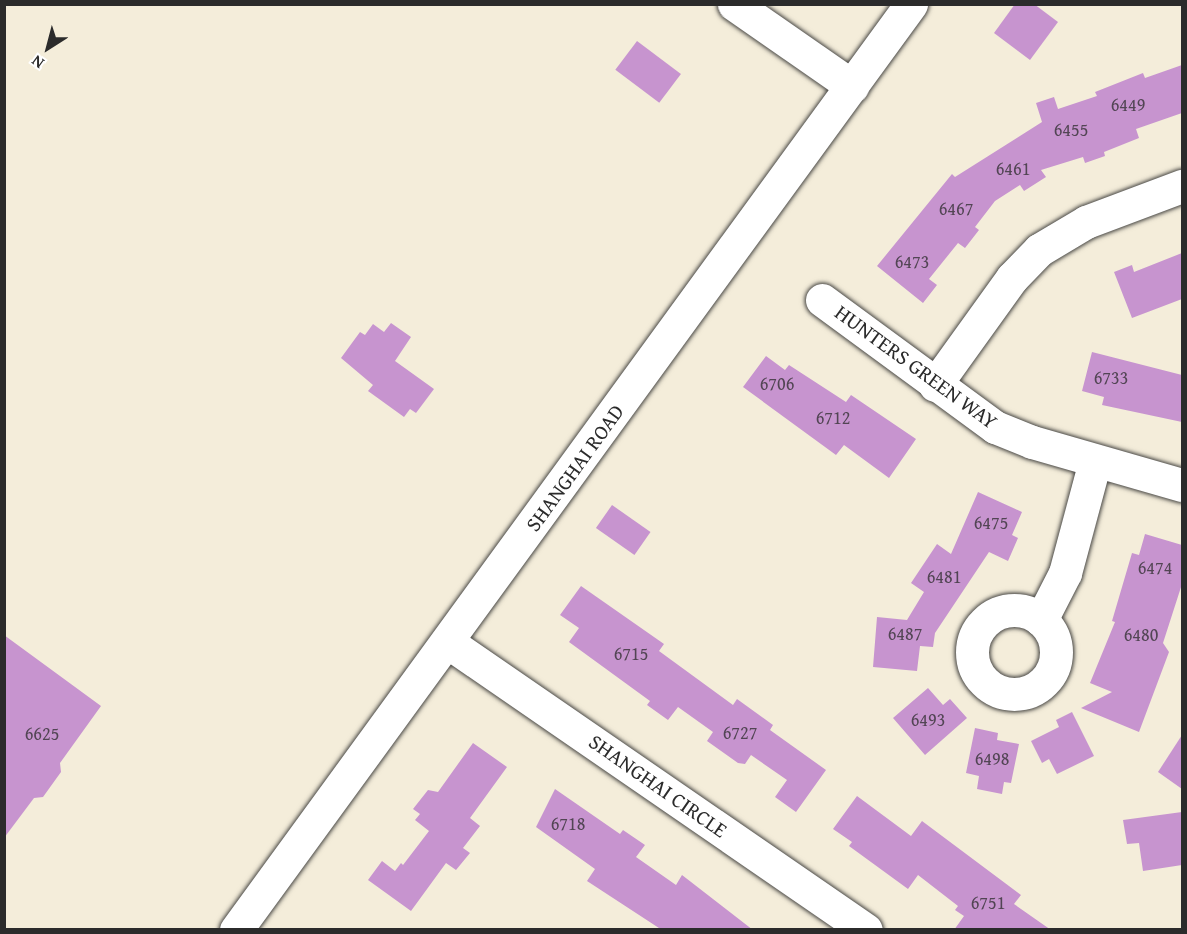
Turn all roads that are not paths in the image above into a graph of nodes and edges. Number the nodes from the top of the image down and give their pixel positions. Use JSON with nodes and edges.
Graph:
{"nodes":[{"id":1,"x":734,"y":4,"type":"edge"},
{"id":2,"x":911,"y":4,"type":"edge"},
{"id":3,"x":852,"y":86,"type":"junction"},
{"id":4,"x":1182,"y":186,"type":"edge"},
{"id":5,"x":822,"y":300,"type":"dead end"},
{"id":6,"x":935,"y":385,"type":"junction"},
{"id":7,"x":1095,"y":461,"type":"junction"},
{"id":8,"x":1182,"y":485,"type":"edge"},
{"id":9,"x":1041,"y":620,"type":"dead end"},
{"id":10,"x":449,"y":643,"type":"junction"},
{"id":11,"x":236,"y":930,"type":"edge"},
{"id":12,"x":866,"y":930,"type":"edge"}],
"edges":[{"from":1,"to":3,"type":"street"},
{"from":2,"to":3,"type":"street","name":"SHANGHAI ROAD"},
{"from":3,"to":10,"type":"street","name":"SHANGHAI ROAD"},
{"from":4,"to":6,"type":"street"},
{"from":5,"to":6,"type":"street","name":"HUNTERS GREEN WAY"},
{"from":6,"to":7,"type":"street","name":"HUNTERS GREEN WAY"},
{"from":7,"to":8,"type":"street","name":"HUNTERS GREEN WAY"},
{"from":7,"to":9,"type":"street"},
{"from":10,"to":11,"type":"street","name":"SHANGHAI ROAD"},
{"from":10,"to":12,"type":"street","name":"SHANGHAI CIRCLE"}]}
